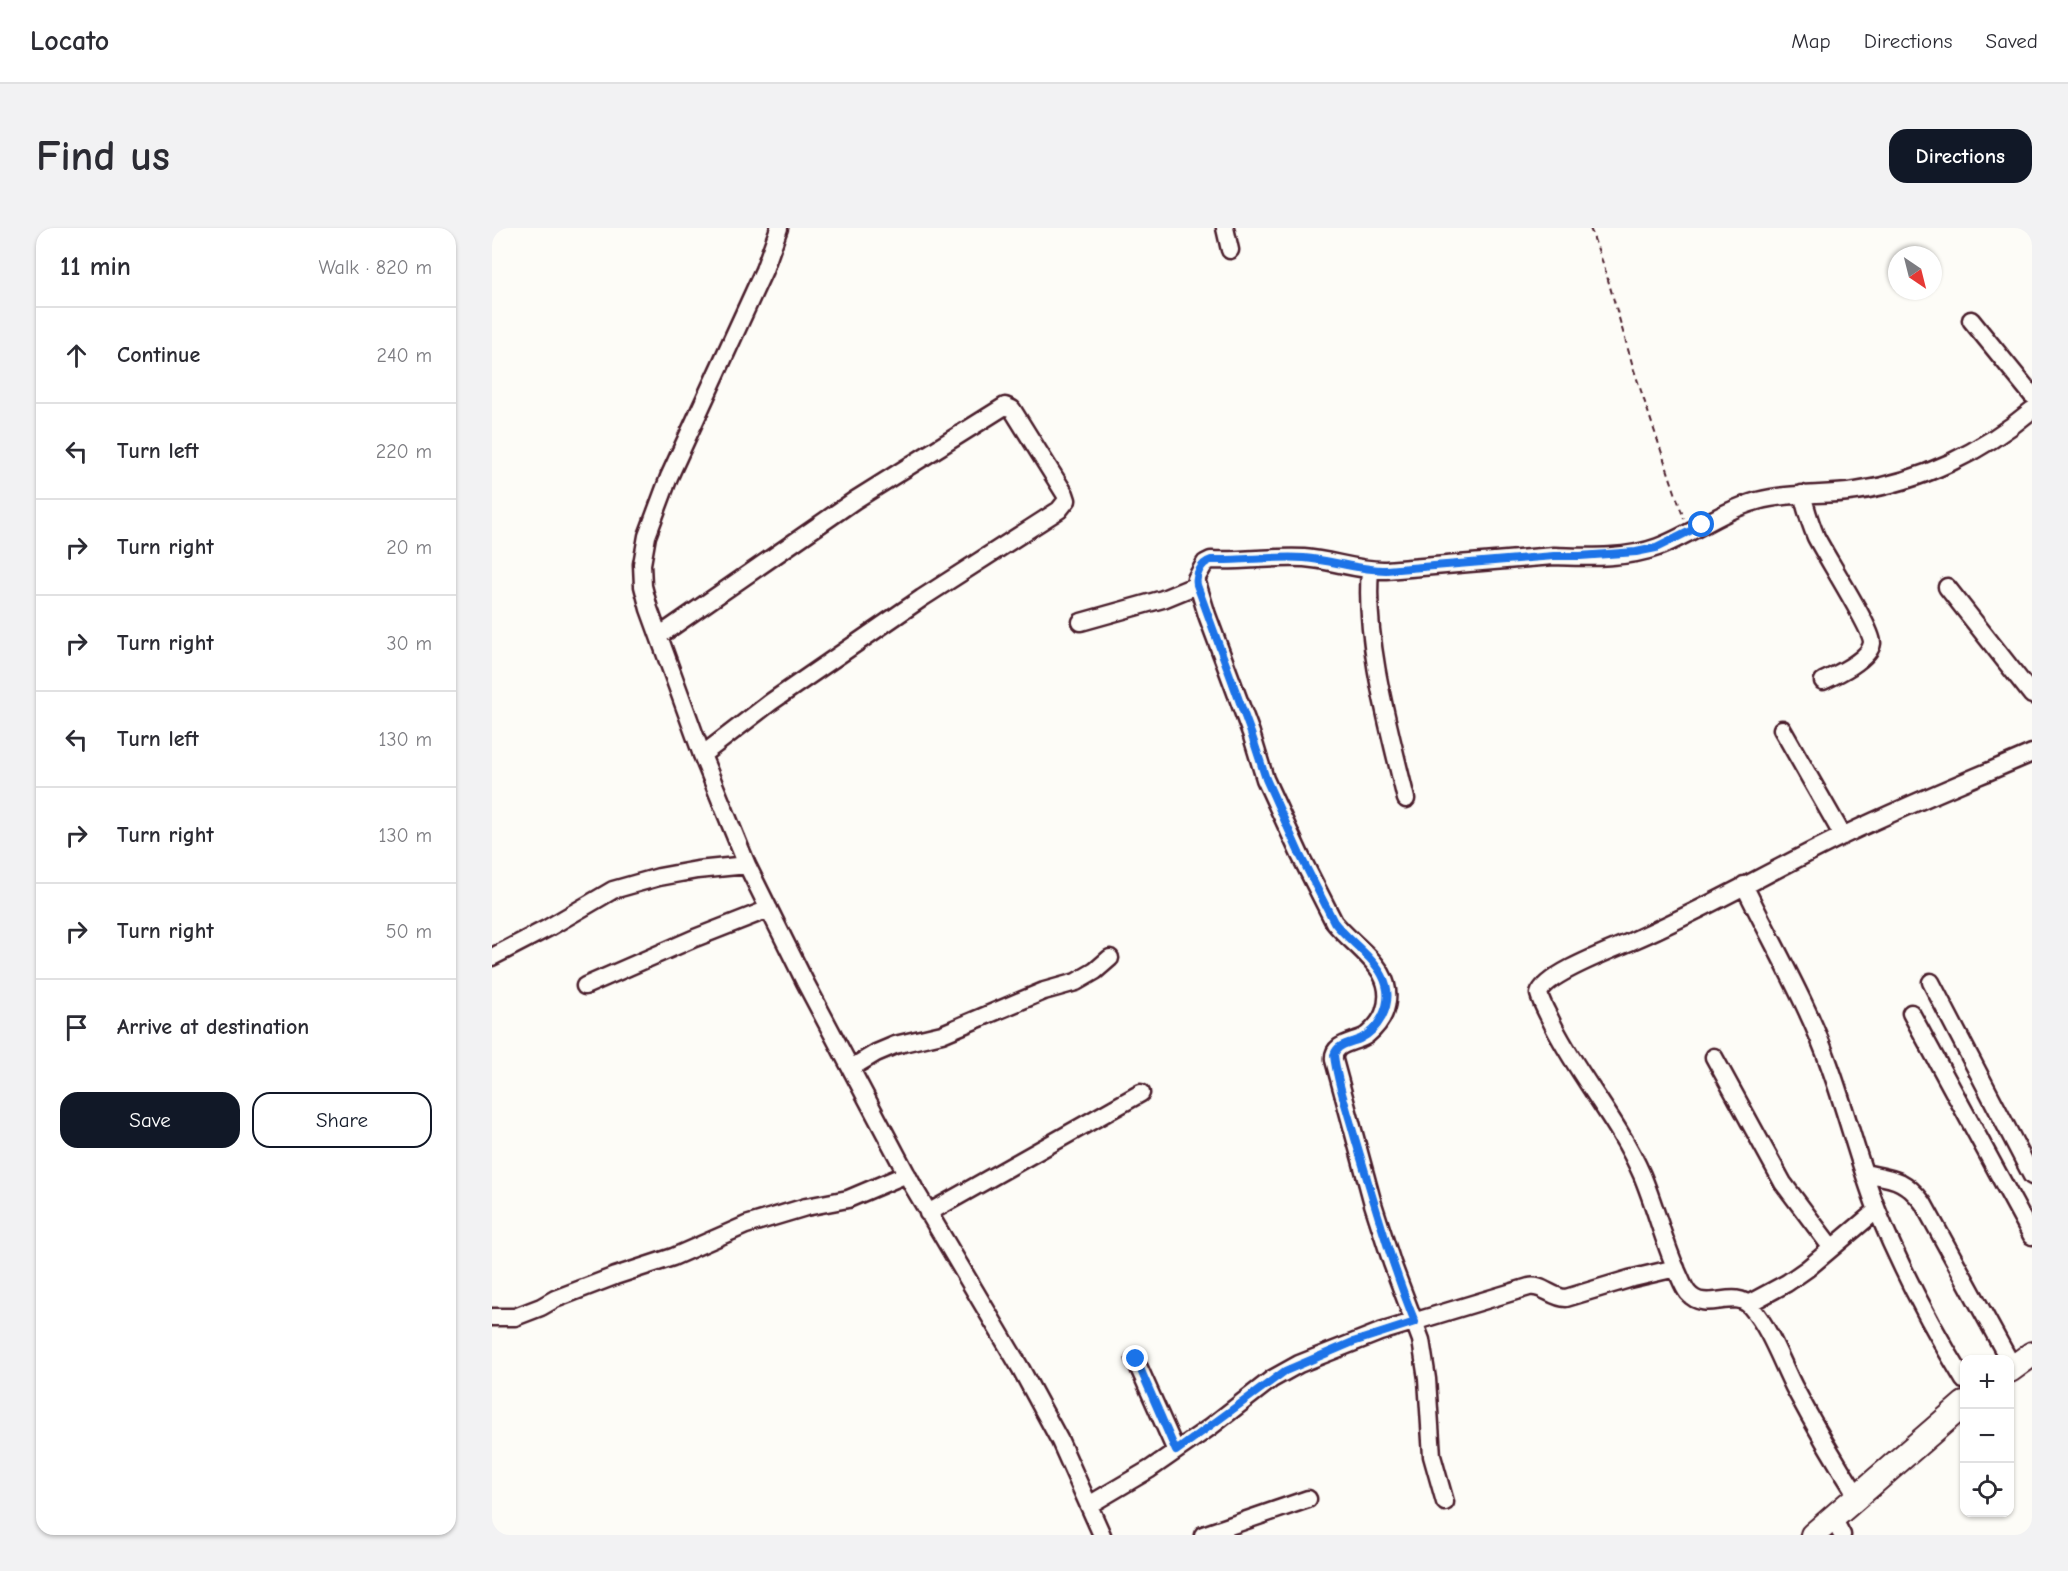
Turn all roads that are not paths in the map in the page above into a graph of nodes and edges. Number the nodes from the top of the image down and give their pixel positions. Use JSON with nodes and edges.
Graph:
{"nodes":[{"id":1,"x":1225,"y":228,"type":"edge"},
{"id":2,"x":778,"y":229,"type":"edge"},
{"id":3,"x":1230,"y":250,"type":"dead end"},
{"id":4,"x":1971,"y":320,"type":"dead end"},
{"id":5,"x":2032,"y":395,"type":"edge"},
{"id":6,"x":2032,"y":410,"type":"edge"},
{"id":7,"x":1802,"y":494,"type":"junction"},
{"id":8,"x":1370,"y":570,"type":"junction"},
{"id":9,"x":1197,"y":585,"type":"junction"},
{"id":10,"x":1947,"y":587,"type":"dead end"},
{"id":11,"x":1081,"y":622,"type":"dead end"},
{"id":12,"x":659,"y":636,"type":"junction"},
{"id":13,"x":1823,"y":681,"type":"dead end"},
{"id":14,"x":2032,"y":695,"type":"edge"},
{"id":15,"x":1782,"y":729,"type":"dead end"},
{"id":16,"x":2032,"y":753,"type":"edge"},
{"id":17,"x":702,"y":755,"type":"junction"},
{"id":18,"x":1406,"y":799,"type":"dead end"},
{"id":19,"x":1843,"y":836,"type":"junction"},
{"id":20,"x":747,"y":865,"type":"junction"},
{"id":21,"x":1744,"y":885,"type":"junction"},
{"id":22,"x":769,"y":909,"type":"junction"},
{"id":23,"x":492,"y":957,"type":"edge"},
{"id":24,"x":1110,"y":958,"type":"dead end"},
{"id":25,"x":1931,"y":982,"type":"dead end"},
{"id":26,"x":585,"y":986,"type":"dead end"},
{"id":27,"x":1911,"y":1013,"type":"dead end"},
{"id":28,"x":1714,"y":1058,"type":"dead end"},
{"id":29,"x":851,"y":1068,"type":"junction"},
{"id":30,"x":1141,"y":1093,"type":"dead end"},
{"id":31,"x":1864,"y":1173,"type":"junction"},
{"id":32,"x":907,"y":1174,"type":"junction"},
{"id":33,"x":2032,"y":1176,"type":"edge"},
{"id":34,"x":1877,"y":1210,"type":"junction"},
{"id":35,"x":928,"y":1213,"type":"junction"},
{"id":36,"x":2032,"y":1236,"type":"edge"},
{"id":37,"x":1831,"y":1247,"type":"junction"},
{"id":38,"x":1676,"y":1268,"type":"junction"},
{"id":39,"x":1748,"y":1304,"type":"junction"},
{"id":40,"x":492,"y":1317,"type":"edge"},
{"id":41,"x":1415,"y":1322,"type":"junction"},
{"id":42,"x":1136,"y":1359,"type":"dead end"},
{"id":43,"x":2015,"y":1362,"type":"edge"},
{"id":44,"x":1960,"y":1372,"type":"edge"},
{"id":45,"x":1960,"y":1408,"type":"edge"},
{"id":46,"x":1176,"y":1451,"type":"junction"},
{"id":47,"x":1858,"y":1497,"type":"junction"},
{"id":48,"x":1308,"y":1499,"type":"dead end"},
{"id":49,"x":1445,"y":1502,"type":"dead end"},
{"id":50,"x":1089,"y":1505,"type":"junction"},
{"id":51,"x":1838,"y":1527,"type":"edge"},
{"id":52,"x":1102,"y":1535,"type":"edge"},
{"id":53,"x":1203,"y":1535,"type":"edge"},
{"id":54,"x":1813,"y":1535,"type":"edge"}],
"edges":[{"from":1,"to":3,"type":"street"},
{"from":2,"to":12,"type":"street"},
{"from":4,"to":5,"type":"street"},
{"from":6,"to":7,"type":"street"},
{"from":7,"to":8,"type":"street"},
{"from":7,"to":13,"type":"street"},
{"from":8,"to":9,"type":"street"},
{"from":8,"to":18,"type":"street"},
{"from":9,"to":11,"type":"street"},
{"from":9,"to":41,"type":"street"},
{"from":10,"to":14,"type":"street"},
{"from":12,"to":17,"type":"street"},
{"from":12,"to":17,"type":"street"},
{"from":15,"to":19,"type":"street"},
{"from":16,"to":19,"type":"street"},
{"from":17,"to":20,"type":"street"},
{"from":19,"to":21,"type":"street"},
{"from":20,"to":22,"type":"street"},
{"from":20,"to":23,"type":"street"},
{"from":21,"to":31,"type":"street"},
{"from":21,"to":38,"type":"street"},
{"from":22,"to":26,"type":"street"},
{"from":22,"to":29,"type":"street"},
{"from":24,"to":29,"type":"street"},
{"from":25,"to":33,"type":"street"},
{"from":27,"to":36,"type":"street"},
{"from":28,"to":37,"type":"street"},
{"from":29,"to":32,"type":"street"},
{"from":30,"to":35,"type":"street"},
{"from":31,"to":34,"type":"street"},
{"from":31,"to":43,"type":"street"},
{"from":32,"to":35,"type":"street"},
{"from":32,"to":40,"type":"street"},
{"from":34,"to":37,"type":"street"},
{"from":34,"to":44,"type":"street"},
{"from":35,"to":50,"type":"street"},
{"from":37,"to":39,"type":"street"},
{"from":38,"to":39,"type":"street"},
{"from":38,"to":41,"type":"street"},
{"from":39,"to":47,"type":"street"},
{"from":41,"to":46,"type":"street"},
{"from":41,"to":49,"type":"street"},
{"from":42,"to":46,"type":"street"},
{"from":45,"to":47,"type":"highway"},
{"from":46,"to":50,"type":"street"},
{"from":47,"to":51,"type":"highway"},
{"from":48,"to":53,"type":"street"},
{"from":50,"to":52,"type":"street"},
{"from":51,"to":54,"type":"highway"}]}
